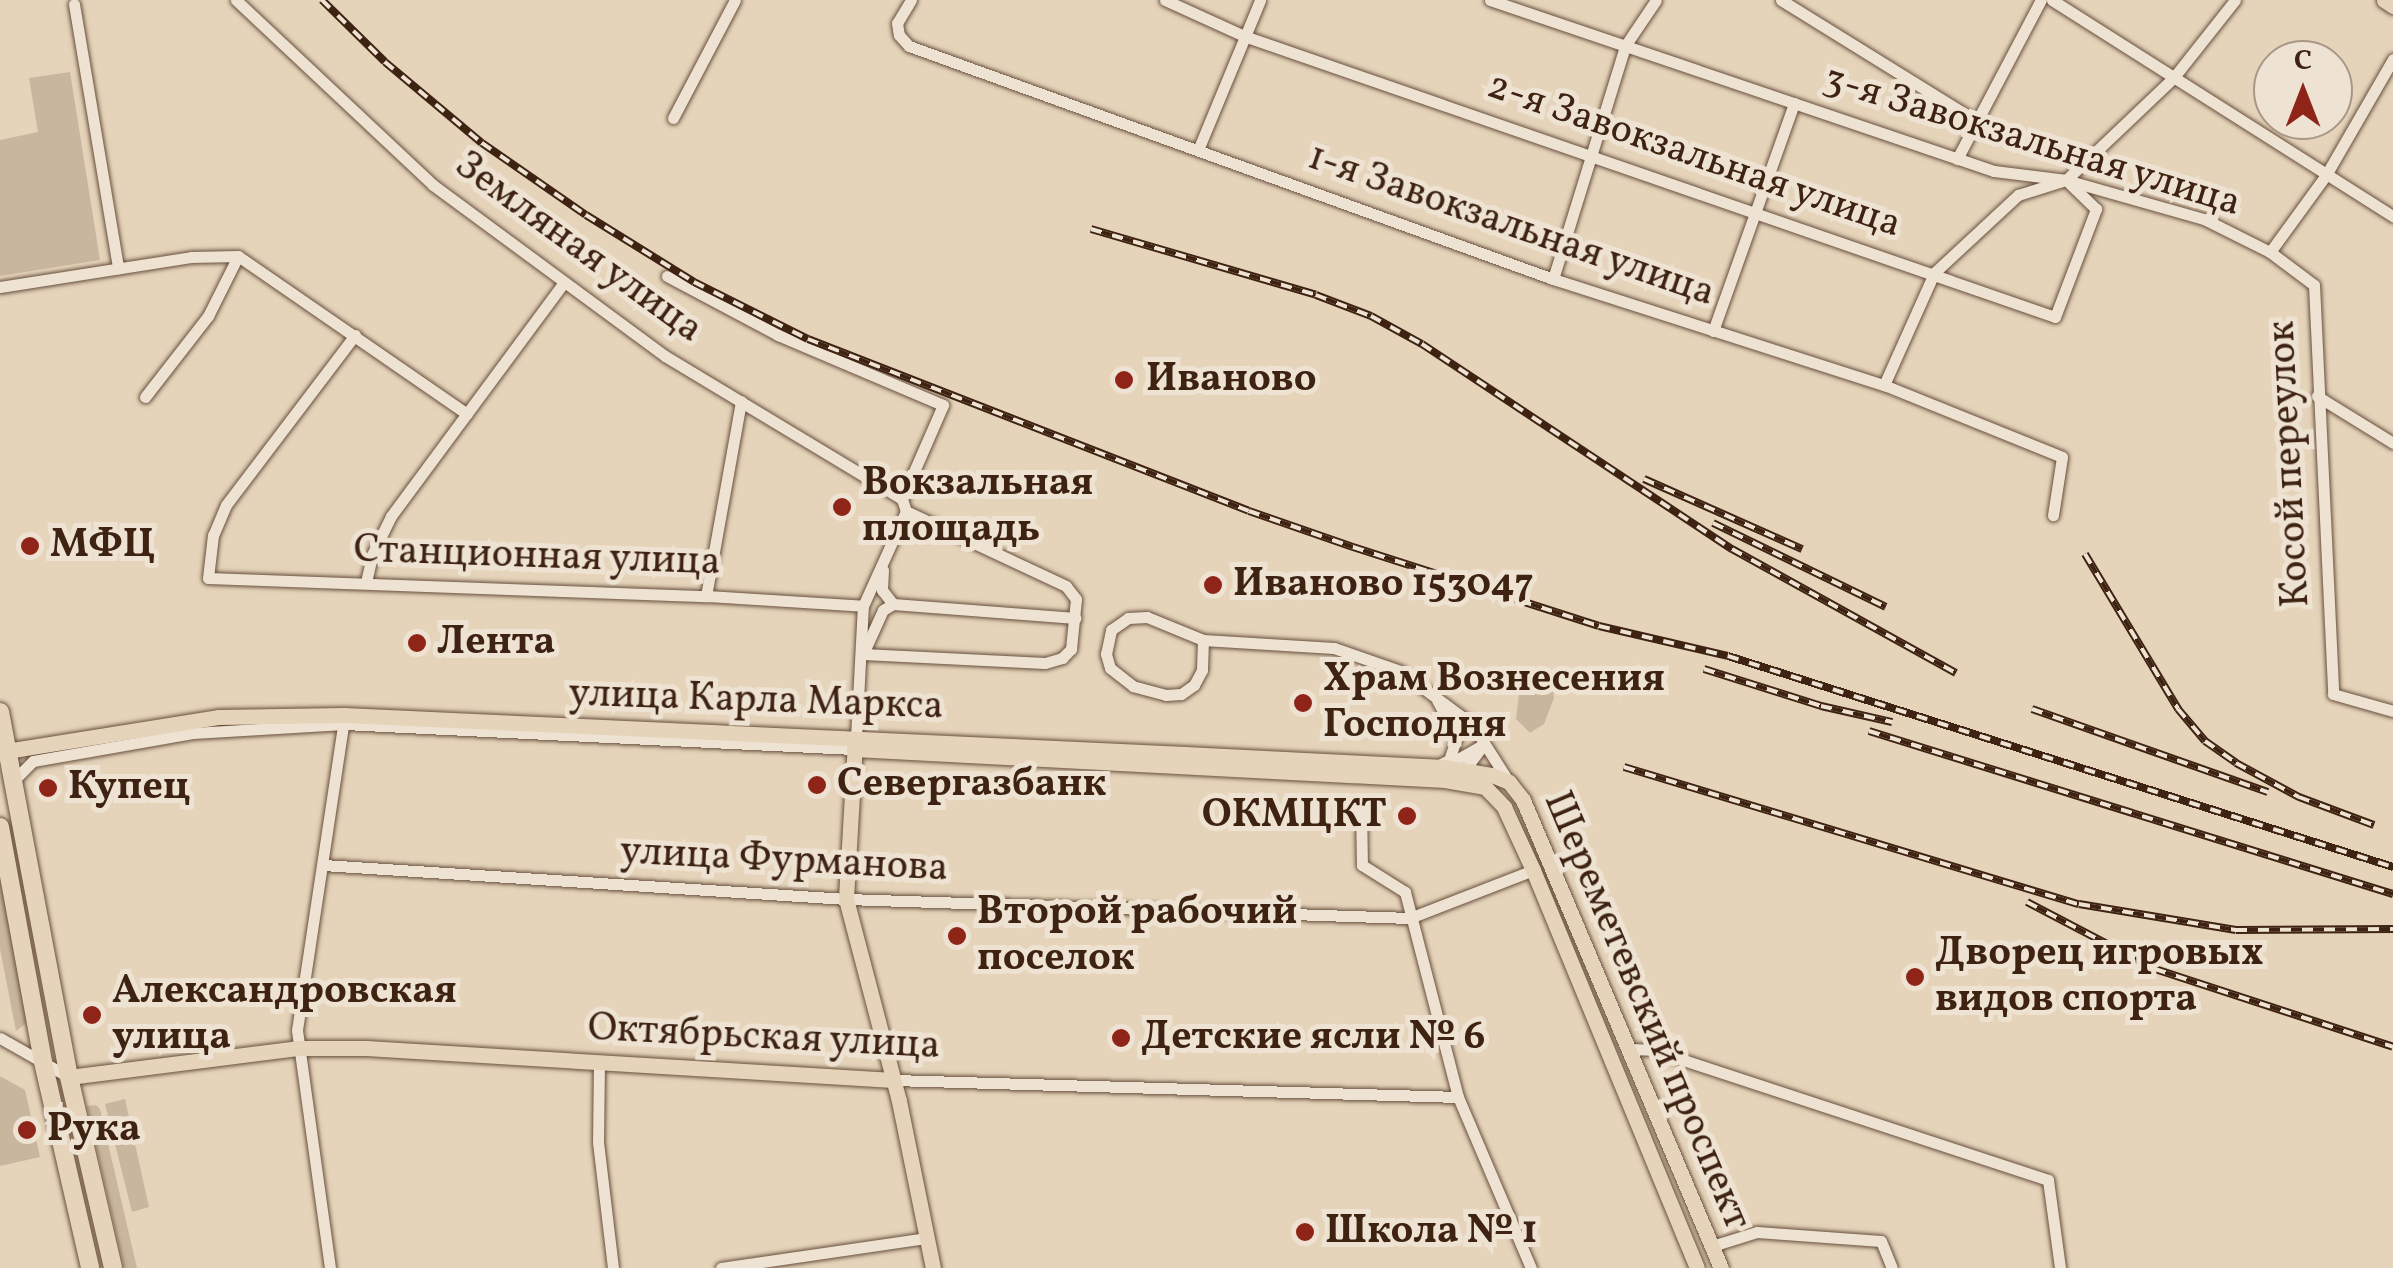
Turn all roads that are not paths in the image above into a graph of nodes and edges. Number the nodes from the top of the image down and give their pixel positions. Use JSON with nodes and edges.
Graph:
{"nodes":[{"id":1,"x":236,"y":0,"type":"edge"},
{"id":2,"x":736,"y":0,"type":"edge"},
{"id":3,"x":911,"y":0,"type":"edge"},
{"id":4,"x":1164,"y":0,"type":"edge"},
{"id":5,"x":1260,"y":0,"type":"edge"},
{"id":6,"x":1490,"y":0,"type":"edge"},
{"id":7,"x":1656,"y":0,"type":"edge"},
{"id":8,"x":1781,"y":0,"type":"edge"},
{"id":9,"x":2041,"y":0,"type":"edge"},
{"id":10,"x":2052,"y":0,"type":"edge"},
{"id":11,"x":2235,"y":0,"type":"edge"},
{"id":12,"x":2384,"y":0,"type":"edge"},
{"id":13,"x":74,"y":4,"type":"dead end"},
{"id":14,"x":2393,"y":6,"type":"edge"},
{"id":15,"x":1244,"y":36,"type":"junction"},
{"id":16,"x":1626,"y":46,"type":"junction"},
{"id":17,"x":2393,"y":59,"type":"edge"},
{"id":18,"x":2174,"y":76,"type":"junction"},
{"id":19,"x":1794,"y":103,"type":"junction"},
{"id":20,"x":674,"y":118,"type":"dead end"},
{"id":21,"x":1978,"y":122,"type":"junction"},
{"id":22,"x":1198,"y":150,"type":"junction"},
{"id":23,"x":1591,"y":155,"type":"junction"},
{"id":24,"x":1957,"y":158,"type":"junction"},
{"id":25,"x":2326,"y":175,"type":"junction"},
{"id":26,"x":2066,"y":180,"type":"junction"},
{"id":27,"x":1755,"y":211,"type":"junction"},
{"id":28,"x":2393,"y":216,"type":"edge"},
{"id":29,"x":2270,"y":252,"type":"junction"},
{"id":30,"x":238,"y":256,"type":"junction"},
{"id":31,"x":118,"y":268,"type":"junction"},
{"id":32,"x":1934,"y":273,"type":"junction"},
{"id":33,"x":667,"y":276,"type":"dead end"},
{"id":34,"x":1553,"y":280,"type":"junction"},
{"id":35,"x":564,"y":282,"type":"junction"},
{"id":36,"x":0,"y":287,"type":"edge"},
{"id":37,"x":1713,"y":330,"type":"junction"},
{"id":38,"x":354,"y":335,"type":"junction"},
{"id":39,"x":1884,"y":386,"type":"junction"},
{"id":40,"x":2318,"y":396,"type":"junction"},
{"id":41,"x":145,"y":398,"type":"dead end"},
{"id":42,"x":741,"y":401,"type":"junction"},
{"id":43,"x":468,"y":414,"type":"junction"},
{"id":44,"x":2393,"y":443,"type":"edge"},
{"id":45,"x":904,"y":505,"type":"junction"},
{"id":46,"x":2053,"y":515,"type":"dead end"},
{"id":47,"x":887,"y":551,"type":"junction"},
{"id":48,"x":366,"y":582,"type":"junction"},
{"id":49,"x":706,"y":596,"type":"junction"},
{"id":50,"x":893,"y":604,"type":"junction"},
{"id":51,"x":863,"y":606,"type":"junction"},
{"id":52,"x":1075,"y":618,"type":"junction"},
{"id":53,"x":1203,"y":640,"type":"junction"},
{"id":54,"x":863,"y":654,"type":"junction"},
{"id":55,"x":1432,"y":692,"type":"junction"},
{"id":56,"x":2392,"y":708,"type":"edge"},
{"id":57,"x":0,"y":712,"type":"edge"},
{"id":58,"x":344,"y":720,"type":"junction"},
{"id":59,"x":855,"y":744,"type":"junction"},
{"id":60,"x":1484,"y":744,"type":"junction"},
{"id":61,"x":4,"y":752,"type":"edge"},
{"id":62,"x":1466,"y":770,"type":"junction"},
{"id":63,"x":1441,"y":771,"type":"junction"},
{"id":64,"x":1492,"y":776,"type":"junction"},
{"id":65,"x":14,"y":780,"type":"junction"},
{"id":66,"x":1509,"y":782,"type":"junction"},
{"id":67,"x":1498,"y":797,"type":"junction"},
{"id":68,"x":1361,"y":804,"type":"dead end"},
{"id":69,"x":0,"y":827,"type":"edge"},
{"id":70,"x":323,"y":865,"type":"junction"},
{"id":71,"x":1533,"y":870,"type":"junction"},
{"id":72,"x":846,"y":899,"type":"junction"},
{"id":73,"x":1410,"y":918,"type":"junction"},
{"id":74,"x":0,"y":1038,"type":"edge"},
{"id":75,"x":297,"y":1048,"type":"junction"},
{"id":76,"x":1630,"y":1049,"type":"junction"},
{"id":77,"x":1609,"y":1057,"type":"junction"},
{"id":78,"x":43,"y":1062,"type":"junction"},
{"id":79,"x":599,"y":1062,"type":"junction"},
{"id":80,"x":69,"y":1077,"type":"junction"},
{"id":81,"x":892,"y":1080,"type":"junction"},
{"id":82,"x":1458,"y":1097,"type":"junction"},
{"id":83,"x":927,"y":1238,"type":"junction"},
{"id":84,"x":1712,"y":1246,"type":"junction"},
{"id":85,"x":1694,"y":1261,"type":"edge"},
{"id":86,"x":90,"y":1268,"type":"edge"},
{"id":87,"x":113,"y":1268,"type":"edge"},
{"id":88,"x":330,"y":1268,"type":"edge"},
{"id":89,"x":614,"y":1268,"type":"edge"},
{"id":90,"x":722,"y":1268,"type":"edge"},
{"id":91,"x":933,"y":1268,"type":"edge"},
{"id":92,"x":1531,"y":1268,"type":"edge"},
{"id":93,"x":1721,"y":1268,"type":"edge"},
{"id":94,"x":1892,"y":1268,"type":"edge"},
{"id":95,"x":2060,"y":1268,"type":"edge"}],
"edges":[{"from":1,"to":35,"type":"street","name":"Земляная улица"},
{"from":2,"to":20,"type":"street"},
{"from":3,"to":22,"type":"street","name":"1-я Завокзальная улица"},
{"from":4,"to":15,"type":"street","name":"2-я Завокзальная улица"},
{"from":5,"to":15,"type":"street"},
{"from":6,"to":16,"type":"street","name":"3-я Завокзальная улица"},
{"from":7,"to":16,"type":"street"},
{"from":8,"to":21,"type":"street"},
{"from":9,"to":21,"type":"street"},
{"from":10,"to":18,"type":"street"},
{"from":11,"to":18,"type":"street"},
{"from":12,"to":14,"type":"main road"},
{"from":13,"to":31,"type":"street"},
{"from":15,"to":22,"type":"street"},
{"from":15,"to":23,"type":"street","name":"2-я Завокзальная улица"},
{"from":16,"to":19,"type":"street","name":"3-я Завокзальная улица"},
{"from":16,"to":23,"type":"street"},
{"from":17,"to":25,"type":"street"},
{"from":18,"to":25,"type":"street"},
{"from":18,"to":26,"type":"street"},
{"from":19,"to":24,"type":"street","name":"3-я Завокзальная улица"},
{"from":19,"to":27,"type":"street"},
{"from":21,"to":24,"type":"street"},
{"from":22,"to":34,"type":"street","name":"1-я Завокзальная улица"},
{"from":23,"to":27,"type":"street","name":"2-я Завокзальная улица"},
{"from":23,"to":34,"type":"street"},
{"from":24,"to":26,"type":"street","name":"3-я Завокзальная улица"},
{"from":25,"to":28,"type":"street"},
{"from":25,"to":29,"type":"street"},
{"from":26,"to":29,"type":"street","name":"3-я Завокзальная улица"},
{"from":26,"to":32,"type":"street"},
{"from":26,"to":32,"type":"street","name":"2-я Завокзальная улица"},
{"from":27,"to":32,"type":"street","name":"2-я Завокзальная улица"},
{"from":27,"to":37,"type":"street"},
{"from":29,"to":40,"type":"street","name":"Косой переулок"},
{"from":30,"to":31,"type":"street"},
{"from":30,"to":38,"type":"street"},
{"from":30,"to":41,"type":"street"},
{"from":31,"to":36,"type":"street"},
{"from":32,"to":39,"type":"street"},
{"from":33,"to":45,"type":"street"},
{"from":34,"to":37,"type":"street","name":"1-я Завокзальная улица"},
{"from":35,"to":42,"type":"street","name":"Земляная улица"},
{"from":35,"to":43,"type":"street"},
{"from":37,"to":39,"type":"street","name":"1-я Завокзальная улица"},
{"from":38,"to":43,"type":"street"},
{"from":38,"to":48,"type":"street","name":"Станционная улица"},
{"from":39,"to":46,"type":"street","name":"1-я Завокзальная улица"},
{"from":40,"to":44,"type":"street"},
{"from":40,"to":56,"type":"street","name":"Косой переулок"},
{"from":42,"to":45,"type":"street","name":"Земляная улица"},
{"from":42,"to":49,"type":"street"},
{"from":43,"to":48,"type":"street"},
{"from":45,"to":47,"type":"street"},
{"from":45,"to":52,"type":"street"},
{"from":47,"to":50,"type":"street"},
{"from":47,"to":51,"type":"street"},
{"from":48,"to":49,"type":"street","name":"Станционная улица"},
{"from":49,"to":51,"type":"street","name":"Станционная улица"},
{"from":50,"to":52,"type":"street"},
{"from":50,"to":54,"type":"street"},
{"from":51,"to":54,"type":"street"},
{"from":52,"to":54,"type":"street"},
{"from":53,"to":53,"type":"street"},
{"from":53,"to":55,"type":"street"},
{"from":54,"to":59,"type":"street"},
{"from":55,"to":60,"type":"street"},
{"from":55,"to":63,"type":"street"},
{"from":57,"to":61,"type":"highway"},
{"from":58,"to":59,"type":"main road","name":"улица Карла Маркса"},
{"from":58,"to":61,"type":"main road","name":"улица Карла Маркса"},
{"from":58,"to":65,"type":"street","name":"улица Карла Маркса"},
{"from":58,"to":70,"type":"street"},
{"from":59,"to":63,"type":"main road","name":"улица Карла Маркса"},
{"from":59,"to":72,"type":"main road"},
{"from":60,"to":62,"type":"street"},
{"from":60,"to":63,"type":"street"},
{"from":60,"to":64,"type":"street"},
{"from":60,"to":66,"type":"street"},
{"from":61,"to":65,"type":"highway"},
{"from":62,"to":63,"type":"main road","name":"улица Карла Маркса"},
{"from":62,"to":64,"type":"main road","name":"улица Карла Маркса"},
{"from":63,"to":67,"type":"main road","name":"улица Карла Маркса"},
{"from":64,"to":66,"type":"main road","name":"улица Карла Маркса"},
{"from":64,"to":67,"type":"street"},
{"from":65,"to":80,"type":"highway"},
{"from":66,"to":76,"type":"main road","name":"Шереметевский проспект"},
{"from":67,"to":71,"type":"main road","name":"Шереметевский проспект"},
{"from":68,"to":73,"type":"street"},
{"from":69,"to":78,"type":"highway"},
{"from":70,"to":72,"type":"street","name":"улица Фурманова"},
{"from":70,"to":75,"type":"street"},
{"from":71,"to":73,"type":"street","name":"улица Фурманова"},
{"from":71,"to":77,"type":"main road","name":"Шереметевский проспект"},
{"from":72,"to":73,"type":"street","name":"улица Фурманова"},
{"from":72,"to":81,"type":"main road"},
{"from":73,"to":82,"type":"street"},
{"from":74,"to":78,"type":"street"},
{"from":75,"to":79,"type":"main road","name":"Октябрьская улица"},
{"from":75,"to":80,"type":"main road","name":"Октябрьская улица"},
{"from":75,"to":88,"type":"street"},
{"from":76,"to":77,"type":"main road"},
{"from":76,"to":84,"type":"main road","name":"Шереметевский проспект"},
{"from":76,"to":95,"type":"street"},
{"from":77,"to":85,"type":"main road","name":"Шереметевский проспект"},
{"from":78,"to":80,"type":"street"},
{"from":78,"to":86,"type":"highway"},
{"from":79,"to":81,"type":"main road","name":"Октябрьская улица"},
{"from":79,"to":89,"type":"street"},
{"from":80,"to":87,"type":"highway"},
{"from":81,"to":82,"type":"street","name":"Октябрьская улица"},
{"from":81,"to":83,"type":"main road"},
{"from":82,"to":92,"type":"street"},
{"from":83,"to":90,"type":"street"},
{"from":83,"to":91,"type":"main road"},
{"from":84,"to":85,"type":"main road"},
{"from":84,"to":93,"type":"main road","name":"Шереметевский проспект"},
{"from":84,"to":94,"type":"street"}]}
